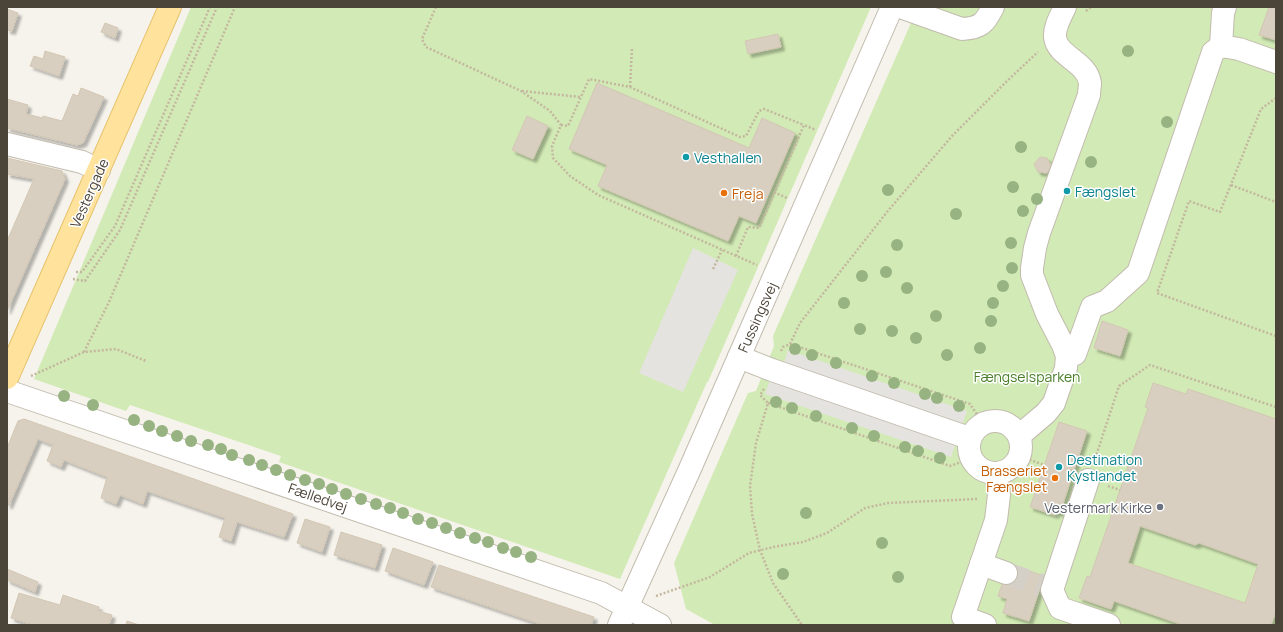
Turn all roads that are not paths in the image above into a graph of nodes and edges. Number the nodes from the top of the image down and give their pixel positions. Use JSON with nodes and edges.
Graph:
{"nodes":[{"id":1,"x":170,"y":7,"type":"edge"},
{"id":2,"x":892,"y":7,"type":"edge"},
{"id":3,"x":900,"y":7,"type":"edge"},
{"id":4,"x":993,"y":7,"type":"edge"},
{"id":5,"x":1225,"y":7,"type":"edge"},
{"id":6,"x":1075,"y":10,"type":"edge"},
{"id":7,"x":1221,"y":46,"type":"junction"},
{"id":8,"x":1276,"y":62,"type":"edge"},
{"id":9,"x":7,"y":144,"type":"edge"},
{"id":10,"x":99,"y":170,"type":"junction"},
{"id":11,"x":1067,"y":356,"type":"junction"},
{"id":12,"x":739,"y":357,"type":"junction"},
{"id":13,"x":18,"y":378,"type":"edge"},
{"id":14,"x":7,"y":392,"type":"edge"},
{"id":15,"x":974,"y":440,"type":"junction"},
{"id":16,"x":1019,"y":446,"type":"junction"},
{"id":17,"x":996,"y":474,"type":"junction"},
{"id":18,"x":1088,"y":480,"type":"road end"},
{"id":19,"x":981,"y":564,"type":"junction"},
{"id":20,"x":1006,"y":573,"type":"tunnel mouth"},
{"id":21,"x":623,"y":616,"type":"edge"},
{"id":22,"x":660,"y":625,"type":"edge"},
{"id":23,"x":986,"y":625,"type":"edge"},
{"id":24,"x":1109,"y":625,"type":"edge"}],
"edges":[{"from":1,"to":10,"type":"main road","name":"Vestergade"},
{"from":2,"to":12,"type":"street","name":"Fussingsvej"},
{"from":3,"to":4,"type":"street"},
{"from":5,"to":7,"type":"street"},
{"from":6,"to":11,"type":"street"},
{"from":7,"to":8,"type":"street"},
{"from":7,"to":11,"type":"street"},
{"from":9,"to":10,"type":"street"},
{"from":10,"to":13,"type":"main road","name":"Vestergade"},
{"from":11,"to":16,"type":"street"},
{"from":12,"to":15,"type":"street"},
{"from":12,"to":21,"type":"street","name":"Fussingsvej"},
{"from":14,"to":21,"type":"street","name":"Fælledvej"},
{"from":15,"to":16,"type":"street"},
{"from":15,"to":17,"type":"street"},
{"from":16,"to":17,"type":"street"},
{"from":17,"to":19,"type":"street"},
{"from":18,"to":24,"type":"street"},
{"from":19,"to":20,"type":"street"},
{"from":19,"to":23,"type":"street"},
{"from":21,"to":22,"type":"street","name":"Fælledvej"}]}
